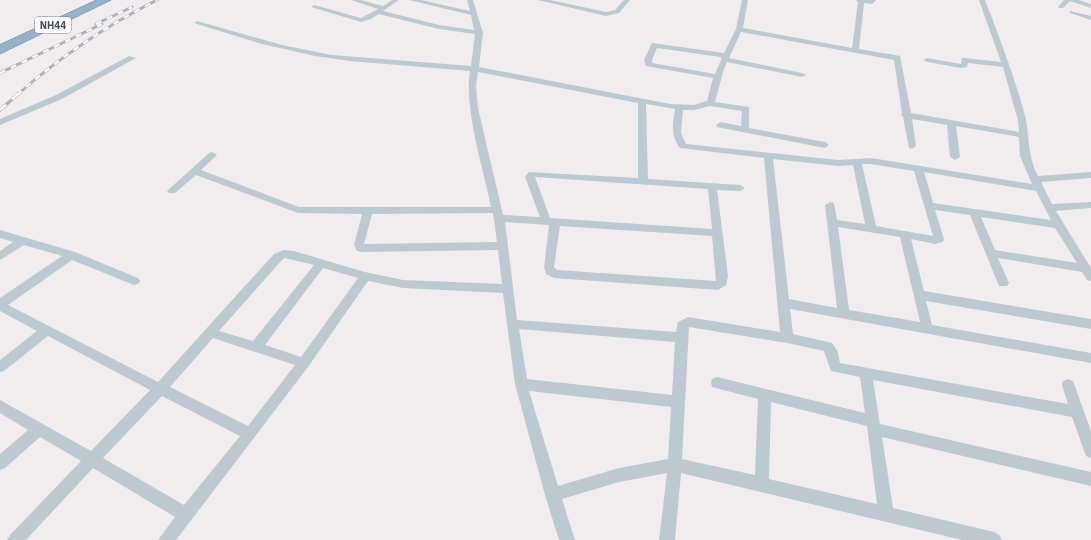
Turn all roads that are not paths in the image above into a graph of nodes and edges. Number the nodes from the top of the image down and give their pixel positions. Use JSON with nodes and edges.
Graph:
{"nodes":[{"id":1,"x":92,"y":0,"type":"edge"},
{"id":2,"x":106,"y":0,"type":"edge"},
{"id":3,"x":352,"y":0,"type":"edge"},
{"id":4,"x":396,"y":0,"type":"edge"},
{"id":5,"x":412,"y":0,"type":"edge"},
{"id":6,"x":470,"y":0,"type":"edge"},
{"id":7,"x":541,"y":0,"type":"edge"},
{"id":8,"x":627,"y":0,"type":"edge"},
{"id":9,"x":745,"y":0,"type":"edge"},
{"id":10,"x":860,"y":0,"type":"edge"},
{"id":11,"x":873,"y":0,"type":"edge"},
{"id":12,"x":982,"y":0,"type":"edge"},
{"id":13,"x":1068,"y":0,"type":"edge"},
{"id":14,"x":1072,"y":0,"type":"edge"},
{"id":15,"x":1091,"y":6,"type":"edge"},
{"id":16,"x":314,"y":7,"type":"dead end"},
{"id":17,"x":1061,"y":8,"type":"dead end"},
{"id":18,"x":380,"y":10,"type":"junction"},
{"id":19,"x":1072,"y":12,"type":"dead end"},
{"id":20,"x":474,"y":14,"type":"junction"},
{"id":21,"x":1091,"y":18,"type":"edge"},
{"id":22,"x":197,"y":23,"type":"dead end"},
{"id":23,"x":739,"y":29,"type":"junction"},
{"id":24,"x":479,"y":32,"type":"junction"},
{"id":25,"x":0,"y":43,"type":"edge"},
{"id":26,"x":0,"y":50,"type":"edge"},
{"id":27,"x":855,"y":50,"type":"junction"},
{"id":28,"x":132,"y":58,"type":"dead end"},
{"id":29,"x":725,"y":58,"type":"junction"},
{"id":30,"x":927,"y":60,"type":"dead end"},
{"id":31,"x":1007,"y":65,"type":"junction"},
{"id":32,"x":474,"y":69,"type":"junction"},
{"id":33,"x":802,"y":75,"type":"dead end"},
{"id":34,"x":718,"y":77,"type":"junction"},
{"id":35,"x":642,"y":101,"type":"junction"},
{"id":36,"x":709,"y":103,"type":"junction"},
{"id":37,"x":679,"y":106,"type":"junction"},
{"id":38,"x":905,"y":115,"type":"junction"},
{"id":39,"x":0,"y":122,"type":"edge"},
{"id":40,"x":951,"y":122,"type":"junction"},
{"id":41,"x":720,"y":126,"type":"dead end"},
{"id":42,"x":745,"y":130,"type":"junction"},
{"id":43,"x":1023,"y":135,"type":"junction"},
{"id":44,"x":825,"y":145,"type":"dead end"},
{"id":45,"x":912,"y":146,"type":"dead end"},
{"id":46,"x":212,"y":155,"type":"dead end"},
{"id":47,"x":768,"y":156,"type":"junction"},
{"id":48,"x":955,"y":158,"type":"dead end"},
{"id":49,"x":857,"y":161,"type":"junction"},
{"id":50,"x":918,"y":168,"type":"junction"},
{"id":51,"x":194,"y":171,"type":"junction"},
{"id":52,"x":1091,"y":175,"type":"edge"},
{"id":53,"x":643,"y":181,"type":"junction"},
{"id":54,"x":1036,"y":184,"type":"junction"},
{"id":55,"x":712,"y":186,"type":"junction"},
{"id":56,"x":740,"y":188,"type":"dead end"},
{"id":57,"x":172,"y":192,"type":"dead end"},
{"id":58,"x":830,"y":205,"type":"dead end"},
{"id":59,"x":1091,"y":205,"type":"edge"},
{"id":60,"x":930,"y":206,"type":"junction"},
{"id":61,"x":1048,"y":208,"type":"junction"},
{"id":62,"x":368,"y":211,"type":"junction"},
{"id":63,"x":974,"y":212,"type":"junction"},
{"id":64,"x":498,"y":214,"type":"junction"},
{"id":65,"x":551,"y":222,"type":"junction"},
{"id":66,"x":832,"y":224,"type":"junction"},
{"id":67,"x":1058,"y":225,"type":"junction"},
{"id":68,"x":871,"y":229,"type":"junction"},
{"id":69,"x":717,"y":233,"type":"junction"},
{"id":70,"x":0,"y":234,"type":"edge"},
{"id":71,"x":905,"y":234,"type":"junction"},
{"id":72,"x":24,"y":240,"type":"junction"},
{"id":73,"x":503,"y":246,"type":"junction"},
{"id":74,"x":990,"y":252,"type":"junction"},
{"id":75,"x":71,"y":255,"type":"junction"},
{"id":76,"x":0,"y":256,"type":"edge"},
{"id":77,"x":321,"y":263,"type":"junction"},
{"id":78,"x":1088,"y":273,"type":"edge"},
{"id":79,"x":365,"y":276,"type":"junction"},
{"id":80,"x":134,"y":281,"type":"dead end"},
{"id":81,"x":1003,"y":282,"type":"dead end"},
{"id":82,"x":508,"y":289,"type":"junction"},
{"id":83,"x":919,"y":295,"type":"junction"},
{"id":84,"x":784,"y":303,"type":"junction"},
{"id":85,"x":0,"y":305,"type":"edge"},
{"id":86,"x":844,"y":314,"type":"junction"},
{"id":87,"x":512,"y":324,"type":"junction"},
{"id":88,"x":1091,"y":324,"type":"edge"},
{"id":89,"x":927,"y":328,"type":"junction"},
{"id":90,"x":47,"y":330,"type":"junction"},
{"id":91,"x":211,"y":333,"type":"junction"},
{"id":92,"x":681,"y":337,"type":"junction"},
{"id":93,"x":787,"y":338,"type":"junction"},
{"id":94,"x":256,"y":347,"type":"junction"},
{"id":95,"x":1091,"y":358,"type":"edge"},
{"id":96,"x":304,"y":362,"type":"junction"},
{"id":97,"x":0,"y":366,"type":"edge"},
{"id":98,"x":866,"y":373,"type":"junction"},
{"id":99,"x":718,"y":383,"type":"dead end"},
{"id":100,"x":521,"y":384,"type":"junction"},
{"id":101,"x":1068,"y":385,"type":"dead end"},
{"id":102,"x":160,"y":389,"type":"junction"},
{"id":103,"x":765,"y":395,"type":"junction"},
{"id":104,"x":679,"y":402,"type":"junction"},
{"id":105,"x":0,"y":406,"type":"edge"},
{"id":106,"x":1077,"y":412,"type":"junction"},
{"id":107,"x":873,"y":425,"type":"junction"},
{"id":108,"x":40,"y":429,"type":"junction"},
{"id":109,"x":250,"y":434,"type":"junction"},
{"id":110,"x":1091,"y":452,"type":"edge"},
{"id":111,"x":92,"y":459,"type":"junction"},
{"id":112,"x":0,"y":463,"type":"edge"},
{"id":113,"x":675,"y":465,"type":"junction"},
{"id":114,"x":1091,"y":479,"type":"edge"},
{"id":115,"x":762,"y":483,"type":"junction"},
{"id":116,"x":552,"y":495,"type":"junction"},
{"id":117,"x":186,"y":515,"type":"junction"},
{"id":118,"x":886,"y":515,"type":"junction"},
{"id":119,"x":15,"y":540,"type":"edge"},
{"id":120,"x":166,"y":540,"type":"edge"},
{"id":121,"x":567,"y":540,"type":"edge"},
{"id":122,"x":667,"y":540,"type":"edge"},
{"id":123,"x":994,"y":540,"type":"edge"}],
"edges":[{"from":1,"to":25,"type":"highway","number":"NH44"},
{"from":2,"to":26,"type":"highway","number":"NH44"},
{"from":3,"to":18,"type":"street"},
{"from":4,"to":18,"type":"street"},
{"from":5,"to":20,"type":"street"},
{"from":6,"to":20,"type":"street"},
{"from":7,"to":8,"type":"street"},
{"from":9,"to":23,"type":"street"},
{"from":10,"to":11,"type":"street"},
{"from":10,"to":27,"type":"street"},
{"from":12,"to":31,"type":"street"},
{"from":13,"to":17,"type":"street"},
{"from":14,"to":15,"type":"street"},
{"from":16,"to":18,"type":"street"},
{"from":18,"to":24,"type":"street"},
{"from":19,"to":21,"type":"street"},
{"from":20,"to":24,"type":"street"},
{"from":22,"to":32,"type":"street"},
{"from":23,"to":27,"type":"street"},
{"from":23,"to":29,"type":"street"},
{"from":24,"to":32,"type":"street"},
{"from":27,"to":38,"type":"street"},
{"from":28,"to":39,"type":"street"},
{"from":29,"to":33,"type":"street"},
{"from":29,"to":34,"type":"street"},
{"from":29,"to":34,"type":"street"},
{"from":30,"to":31,"type":"street"},
{"from":31,"to":43,"type":"street"},
{"from":32,"to":35,"type":"street"},
{"from":32,"to":64,"type":"street"},
{"from":34,"to":36,"type":"street"},
{"from":35,"to":37,"type":"street"},
{"from":35,"to":53,"type":"street"},
{"from":36,"to":37,"type":"street"},
{"from":36,"to":42,"type":"street"},
{"from":37,"to":47,"type":"street"},
{"from":38,"to":40,"type":"street"},
{"from":38,"to":45,"type":"street"},
{"from":40,"to":43,"type":"street"},
{"from":40,"to":48,"type":"street"},
{"from":41,"to":42,"type":"street"},
{"from":42,"to":44,"type":"street"},
{"from":43,"to":54,"type":"street"},
{"from":46,"to":51,"type":"street"},
{"from":47,"to":49,"type":"street"},
{"from":47,"to":84,"type":"street"},
{"from":49,"to":50,"type":"street"},
{"from":49,"to":68,"type":"street"},
{"from":50,"to":54,"type":"street"},
{"from":50,"to":60,"type":"street"},
{"from":51,"to":57,"type":"street"},
{"from":51,"to":62,"type":"street"},
{"from":52,"to":54,"type":"street"},
{"from":53,"to":55,"type":"street"},
{"from":53,"to":65,"type":"street"},
{"from":54,"to":61,"type":"street"},
{"from":55,"to":56,"type":"street"},
{"from":55,"to":69,"type":"street"},
{"from":58,"to":66,"type":"street"},
{"from":59,"to":61,"type":"street"},
{"from":60,"to":63,"type":"street"},
{"from":60,"to":71,"type":"street"},
{"from":61,"to":67,"type":"street"},
{"from":62,"to":64,"type":"street"},
{"from":62,"to":73,"type":"street"},
{"from":63,"to":67,"type":"street"},
{"from":63,"to":74,"type":"street"},
{"from":64,"to":65,"type":"street"},
{"from":64,"to":73,"type":"street"},
{"from":65,"to":69,"type":"street"},
{"from":65,"to":69,"type":"street"},
{"from":66,"to":68,"type":"street"},
{"from":66,"to":86,"type":"street"},
{"from":67,"to":78,"type":"street"},
{"from":68,"to":71,"type":"street"},
{"from":70,"to":72,"type":"street"},
{"from":71,"to":83,"type":"street"},
{"from":72,"to":75,"type":"street"},
{"from":72,"to":76,"type":"street"},
{"from":73,"to":82,"type":"street"},
{"from":74,"to":78,"type":"street"},
{"from":74,"to":81,"type":"street"},
{"from":75,"to":80,"type":"street"},
{"from":75,"to":85,"type":"street"},
{"from":77,"to":79,"type":"street"},
{"from":77,"to":91,"type":"street"},
{"from":77,"to":94,"type":"street"},
{"from":79,"to":82,"type":"street"},
{"from":79,"to":96,"type":"street"},
{"from":82,"to":87,"type":"street"},
{"from":83,"to":88,"type":"street"},
{"from":83,"to":89,"type":"street"},
{"from":84,"to":86,"type":"street"},
{"from":84,"to":93,"type":"street"},
{"from":85,"to":90,"type":"street"},
{"from":86,"to":89,"type":"street"},
{"from":87,"to":92,"type":"street"},
{"from":87,"to":100,"type":"street"},
{"from":89,"to":95,"type":"street"},
{"from":90,"to":97,"type":"street"},
{"from":90,"to":102,"type":"street"},
{"from":91,"to":94,"type":"street"},
{"from":91,"to":102,"type":"street"},
{"from":92,"to":93,"type":"street"},
{"from":92,"to":104,"type":"street"},
{"from":93,"to":98,"type":"street"},
{"from":94,"to":96,"type":"street"},
{"from":96,"to":109,"type":"street"},
{"from":98,"to":106,"type":"street"},
{"from":98,"to":107,"type":"street"},
{"from":99,"to":103,"type":"street"},
{"from":100,"to":104,"type":"street"},
{"from":100,"to":116,"type":"street"},
{"from":101,"to":106,"type":"street"},
{"from":102,"to":109,"type":"street"},
{"from":102,"to":111,"type":"street"},
{"from":103,"to":107,"type":"street"},
{"from":103,"to":115,"type":"street"},
{"from":104,"to":113,"type":"street"},
{"from":105,"to":108,"type":"street"},
{"from":106,"to":110,"type":"street"},
{"from":107,"to":114,"type":"street"},
{"from":107,"to":118,"type":"street"},
{"from":108,"to":111,"type":"street"},
{"from":108,"to":112,"type":"street"},
{"from":109,"to":117,"type":"street"},
{"from":111,"to":117,"type":"street"},
{"from":111,"to":119,"type":"street"},
{"from":113,"to":115,"type":"street"},
{"from":113,"to":116,"type":"street"},
{"from":113,"to":122,"type":"street"},
{"from":115,"to":118,"type":"street"},
{"from":116,"to":121,"type":"street"},
{"from":117,"to":120,"type":"street"},
{"from":118,"to":123,"type":"street"}]}
